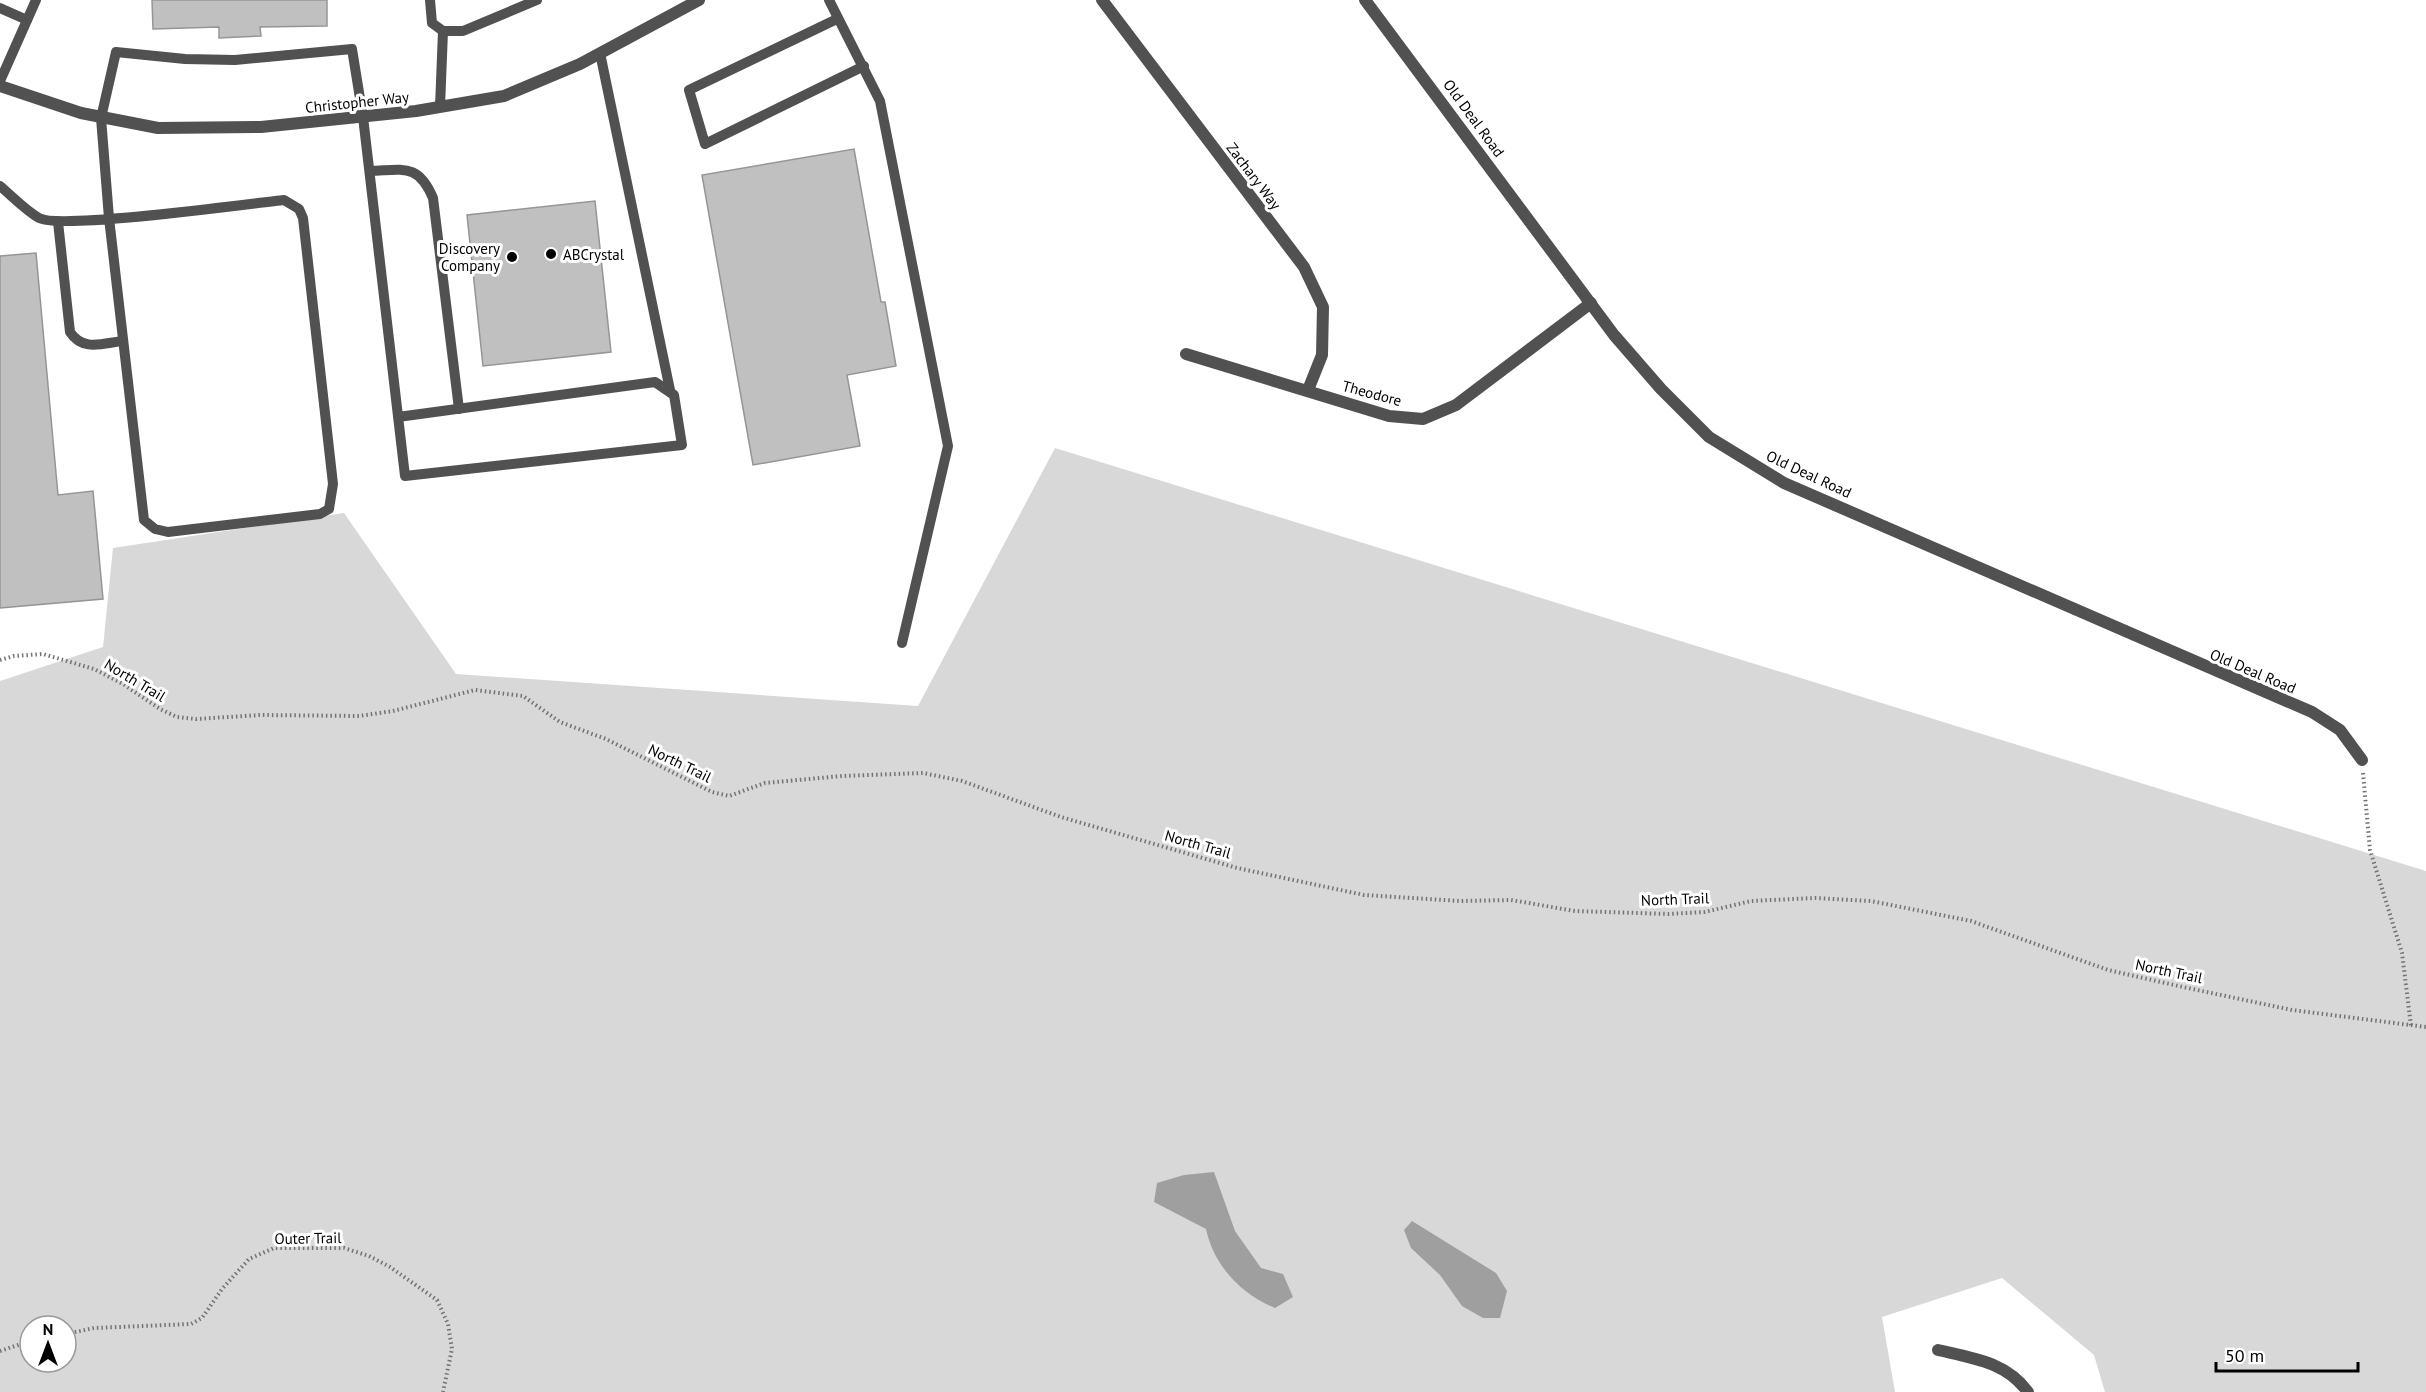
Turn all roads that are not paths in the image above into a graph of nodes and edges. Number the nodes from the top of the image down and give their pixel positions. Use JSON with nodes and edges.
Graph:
{"nodes":[{"id":1,"x":36,"y":0,"type":"edge"},
{"id":2,"x":430,"y":0,"type":"edge"},
{"id":3,"x":537,"y":0,"type":"edge"},
{"id":4,"x":699,"y":0,"type":"edge"},
{"id":5,"x":829,"y":0,"type":"edge"},
{"id":6,"x":1102,"y":0,"type":"edge"},
{"id":7,"x":1365,"y":0,"type":"edge"},
{"id":8,"x":0,"y":8,"type":"edge"},
{"id":9,"x":837,"y":19,"type":"junction"},
{"id":10,"x":27,"y":20,"type":"junction"},
{"id":11,"x":443,"y":31,"type":"junction"},
{"id":12,"x":600,"y":53,"type":"junction"},
{"id":13,"x":864,"y":66,"type":"junction"},
{"id":14,"x":0,"y":81,"type":"edge"},
{"id":15,"x":0,"y":86,"type":"edge"},
{"id":16,"x":440,"y":107,"type":"junction"},
{"id":17,"x":363,"y":117,"type":"junction"},
{"id":18,"x":101,"y":118,"type":"junction"},
{"id":19,"x":370,"y":171,"type":"junction"},
{"id":20,"x":0,"y":186,"type":"edge"},
{"id":21,"x":109,"y":218,"type":"junction"},
{"id":22,"x":58,"y":222,"type":"junction"},
{"id":23,"x":1591,"y":303,"type":"junction"},
{"id":24,"x":123,"y":341,"type":"junction"},
{"id":25,"x":1186,"y":354,"type":"dead end"},
{"id":26,"x":670,"y":390,"type":"junction"},
{"id":27,"x":1308,"y":390,"type":"junction"},
{"id":28,"x":459,"y":409,"type":"junction"},
{"id":29,"x":398,"y":417,"type":"junction"},
{"id":30,"x":902,"y":643,"type":"dead end"},
{"id":31,"x":2362,"y":760,"type":"road end"},
{"id":32,"x":1938,"y":1350,"type":"dead end"},
{"id":33,"x":2028,"y":1392,"type":"edge"}],
"edges":[{"from":1,"to":10,"type":"lane"},
{"from":2,"to":11,"type":"lane"},
{"from":3,"to":11,"type":"lane"},
{"from":4,"to":12,"type":"street","name":"Christopher Way"},
{"from":5,"to":9,"type":"lane"},
{"from":6,"to":27,"type":"street","name":"Zachary Way"},
{"from":7,"to":23,"type":"street","name":"Old Deal Road"},
{"from":8,"to":10,"type":"lane"},
{"from":9,"to":13,"type":"lane"},
{"from":9,"to":13,"type":"lane"},
{"from":10,"to":14,"type":"lane"},
{"from":11,"to":16,"type":"lane"},
{"from":12,"to":16,"type":"street","name":"Christopher Way"},
{"from":12,"to":26,"type":"lane"},
{"from":13,"to":30,"type":"lane"},
{"from":15,"to":18,"type":"street","name":"Christopher Way"},
{"from":16,"to":17,"type":"street","name":"Christopher Way"},
{"from":17,"to":18,"type":"street","name":"Christopher Way"},
{"from":17,"to":18,"type":"lane"},
{"from":17,"to":19,"type":"lane"},
{"from":18,"to":21,"type":"lane"},
{"from":19,"to":28,"type":"lane"},
{"from":19,"to":29,"type":"lane"},
{"from":20,"to":22,"type":"lane"},
{"from":21,"to":22,"type":"lane"},
{"from":21,"to":24,"type":"lane"},
{"from":21,"to":24,"type":"lane"},
{"from":22,"to":24,"type":"lane"},
{"from":23,"to":27,"type":"street","name":"Theodore"},
{"from":23,"to":31,"type":"street","name":"Old Deal Road"},
{"from":25,"to":27,"type":"street","name":"Theodore"},
{"from":26,"to":28,"type":"lane"},
{"from":26,"to":29,"type":"lane"},
{"from":28,"to":29,"type":"lane"},
{"from":32,"to":33,"type":"street"}]}
